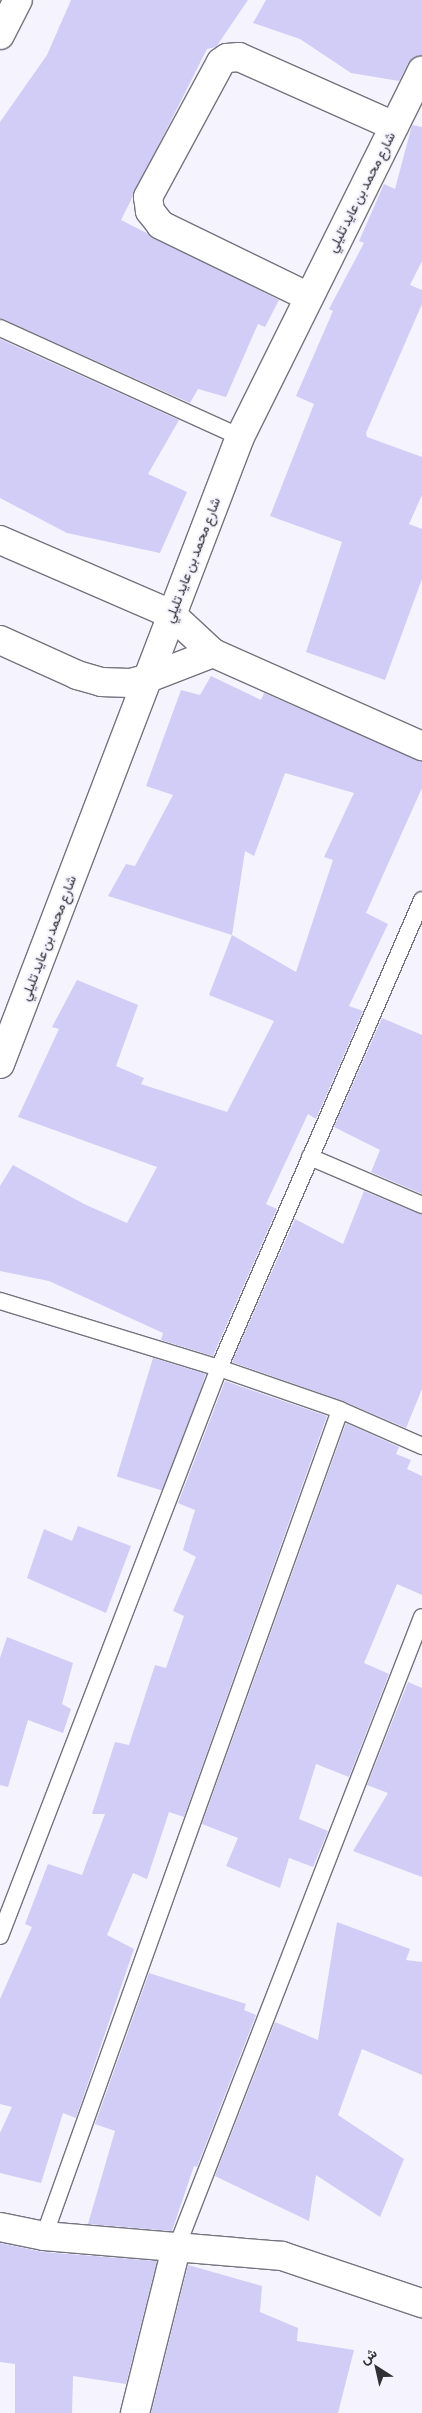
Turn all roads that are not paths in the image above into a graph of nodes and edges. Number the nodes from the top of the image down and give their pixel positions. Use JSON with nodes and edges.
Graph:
{"nodes":[{"id":1,"x":18,"y":0,"type":"edge"},
{"id":2,"x":0,"y":35,"type":"edge"},
{"id":3,"x":422,"y":71,"type":"edge"},
{"id":4,"x":394,"y":126,"type":"junction"},
{"id":5,"x":309,"y":297,"type":"junction"},
{"id":6,"x":0,"y":328,"type":"edge"},
{"id":7,"x":240,"y":437,"type":"junction"},
{"id":8,"x":0,"y":540,"type":"edge"},
{"id":9,"x":171,"y":614,"type":"junction"},
{"id":10,"x":0,"y":640,"type":"edge"},
{"id":11,"x":213,"y":653,"type":"junction"},
{"id":12,"x":146,"y":679,"type":"junction"},
{"id":13,"x":422,"y":746,"type":"edge"},
{"id":14,"x":422,"y":900,"type":"edge"},
{"id":15,"x":0,"y":1064,"type":"edge"},
{"id":16,"x":310,"y":1157,"type":"junction"},
{"id":17,"x":422,"y":1205,"type":"edge"},
{"id":18,"x":0,"y":1301,"type":"edge"},
{"id":19,"x":219,"y":1368,"type":"junction"},
{"id":20,"x":340,"y":1410,"type":"junction"},
{"id":21,"x":422,"y":1446,"type":"edge"},
{"id":22,"x":422,"y":1617,"type":"edge"},
{"id":23,"x":0,"y":1936,"type":"edge"},
{"id":24,"x":0,"y":2226,"type":"edge"},
{"id":25,"x":44,"y":2236,"type":"junction"},
{"id":26,"x":176,"y":2249,"type":"junction"},
{"id":27,"x":422,"y":2303,"type":"edge"},
{"id":28,"x":135,"y":2413,"type":"edge"}],
"edges":[{"from":1,"to":2,"type":"street"},
{"from":3,"to":4,"type":"street","name":"شارع محمد بن عايد تليلي"},
{"from":4,"to":5,"type":"street","name":"شارع محمد بن عايد تليلي"},
{"from":4,"to":5,"type":"street"},
{"from":5,"to":7,"type":"street","name":"شارع محمد بن عايد تليلي"},
{"from":6,"to":7,"type":"lane"},
{"from":7,"to":9,"type":"street","name":"شارع محمد بن عايد تليلي"},
{"from":8,"to":9,"type":"street"},
{"from":9,"to":11,"type":"street"},
{"from":9,"to":12,"type":"street","name":"شارع محمد بن عايد تليلي"},
{"from":10,"to":12,"type":"street"},
{"from":11,"to":12,"type":"street"},
{"from":11,"to":13,"type":"street"},
{"from":12,"to":15,"type":"street","name":"شارع محمد بن عايد تليلي"},
{"from":14,"to":16,"type":"lane"},
{"from":16,"to":17,"type":"lane"},
{"from":16,"to":19,"type":"lane"},
{"from":18,"to":19,"type":"lane"},
{"from":19,"to":20,"type":"lane"},
{"from":19,"to":23,"type":"lane"},
{"from":20,"to":21,"type":"lane"},
{"from":20,"to":25,"type":"lane"},
{"from":22,"to":26,"type":"lane"},
{"from":24,"to":25,"type":"street"},
{"from":25,"to":26,"type":"street"},
{"from":26,"to":27,"type":"street"},
{"from":26,"to":28,"type":"street"}]}
